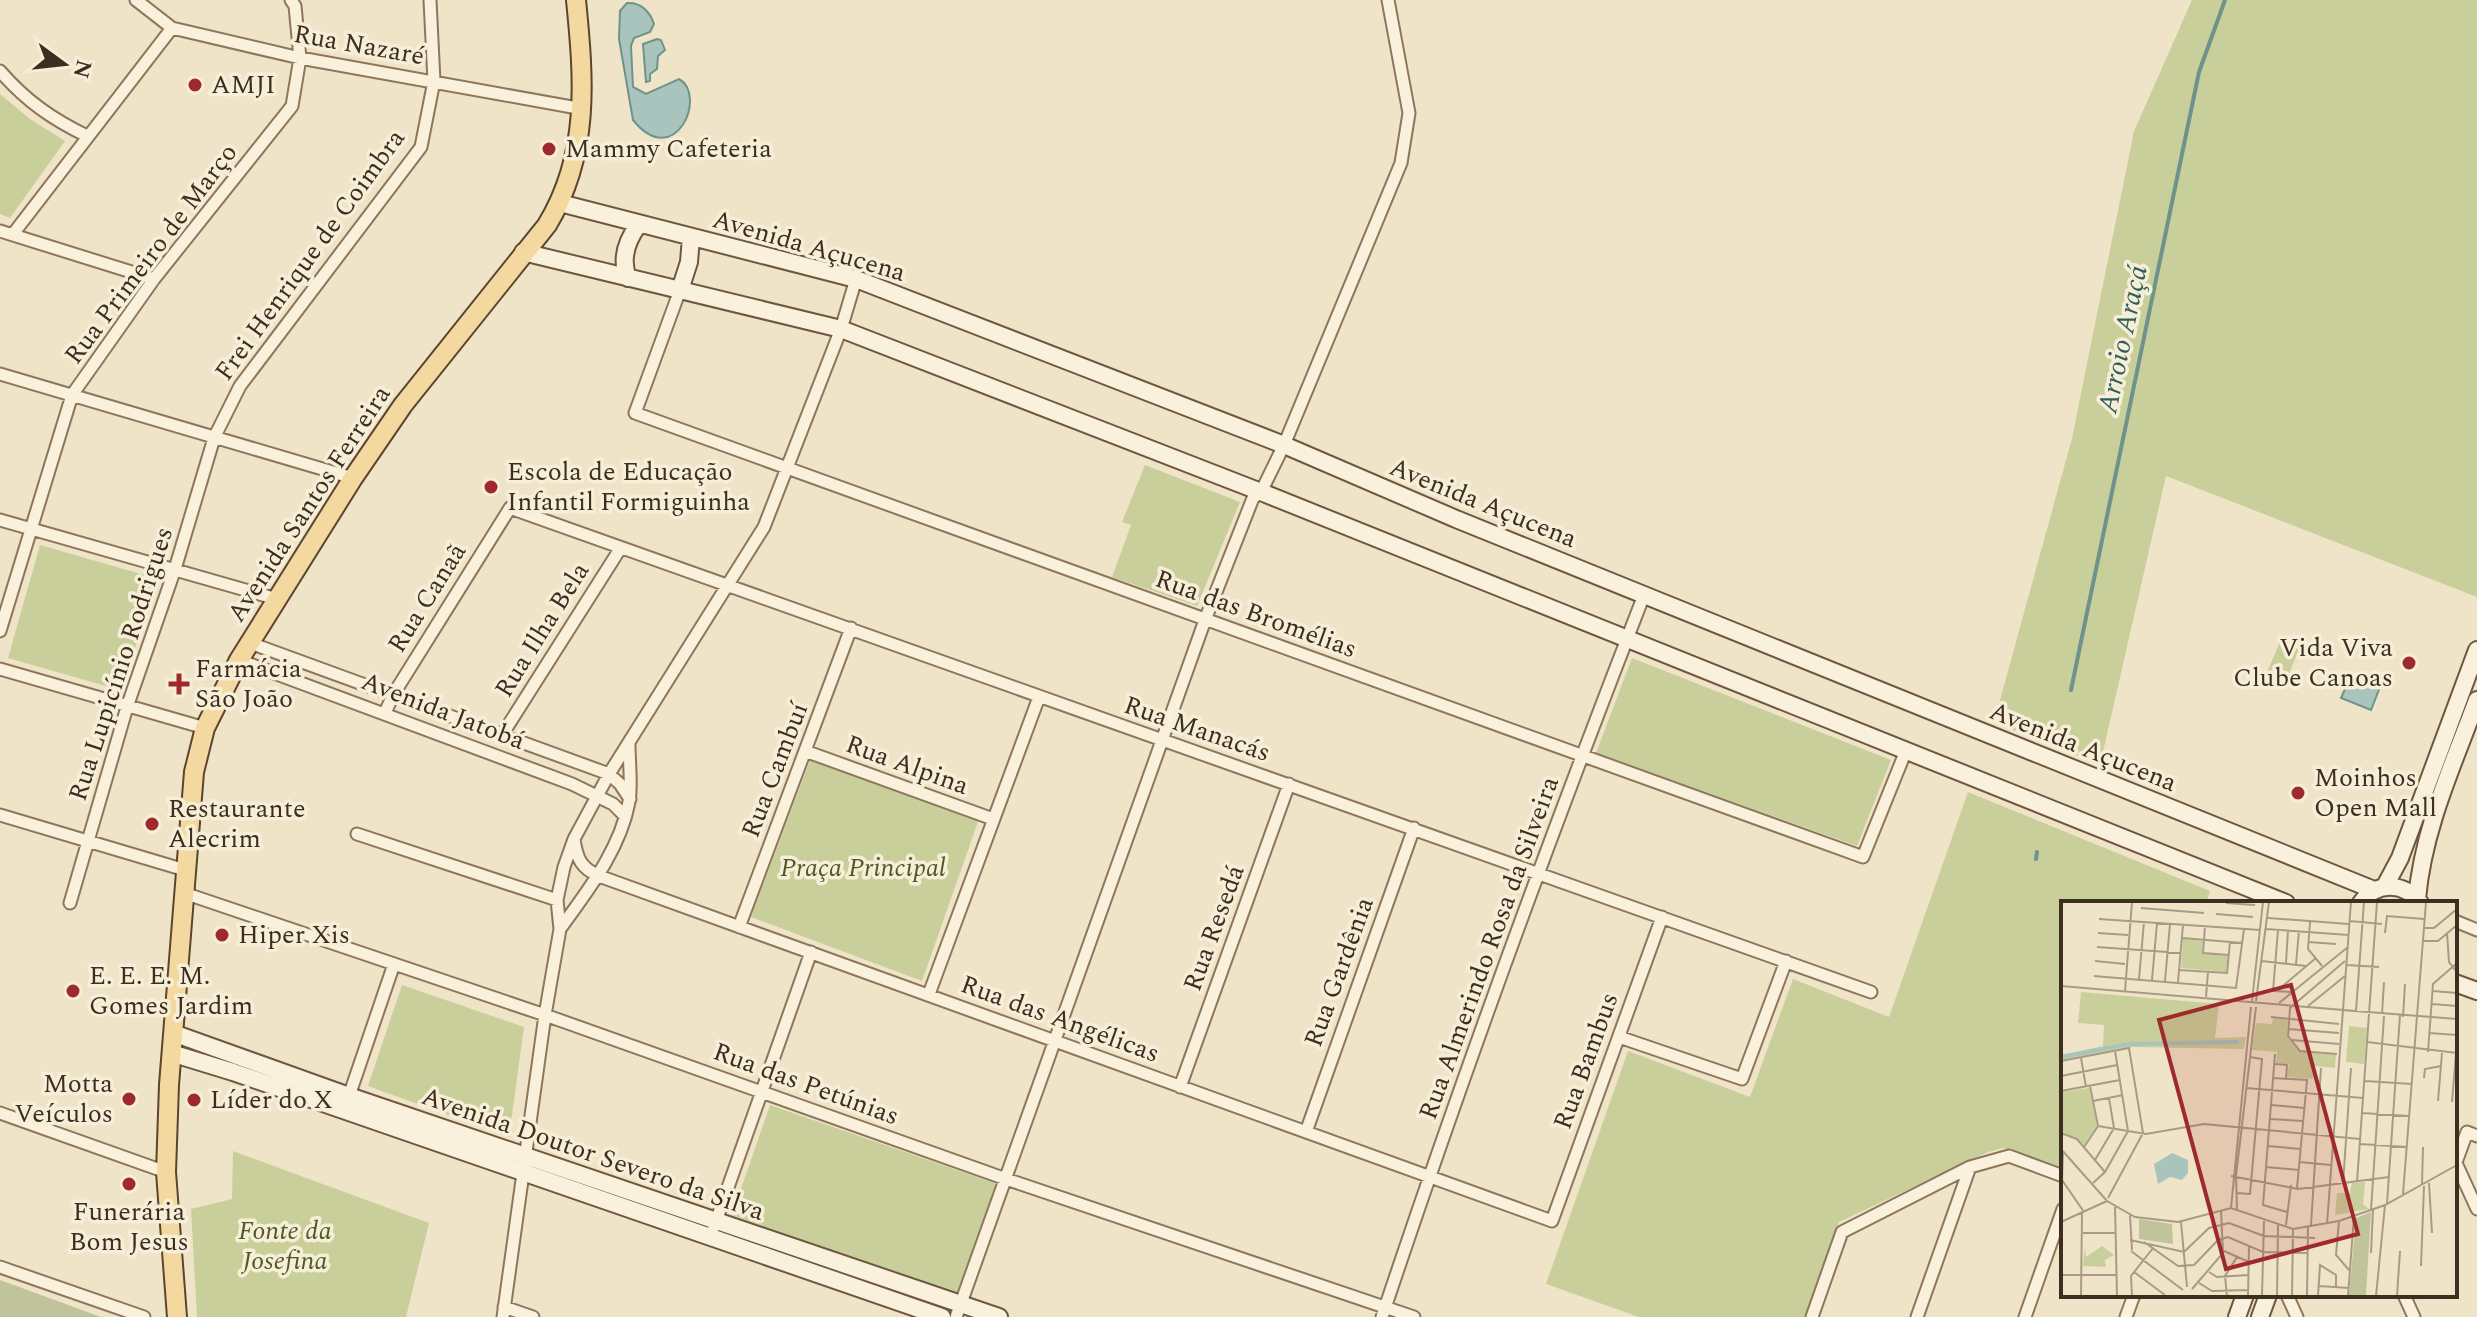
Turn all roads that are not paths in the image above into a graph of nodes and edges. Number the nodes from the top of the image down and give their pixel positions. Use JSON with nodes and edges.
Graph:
{"nodes":[{"id":1,"x":136,"y":0,"type":"edge"},
{"id":2,"x":291,"y":0,"type":"edge"},
{"id":3,"x":430,"y":0,"type":"edge"},
{"id":4,"x":576,"y":0,"type":"edge"},
{"id":5,"x":1388,"y":0,"type":"edge"},
{"id":6,"x":172,"y":28,"type":"junction"},
{"id":7,"x":300,"y":58,"type":"junction"},
{"id":8,"x":0,"y":71,"type":"edge"},
{"id":9,"x":434,"y":81,"type":"junction"},
{"id":10,"x":583,"y":109,"type":"junction"},
{"id":11,"x":87,"y":136,"type":"junction"},
{"id":12,"x":560,"y":203,"type":"junction"},
{"id":13,"x":639,"y":224,"type":"junction"},
{"id":14,"x":0,"y":231,"type":"edge"},
{"id":15,"x":13,"y":234,"type":"junction"},
{"id":16,"x":691,"y":237,"type":"junction"},
{"id":17,"x":523,"y":252,"type":"junction"},
{"id":18,"x":628,"y":278,"type":"junction"},
{"id":19,"x":154,"y":279,"type":"junction"},
{"id":20,"x":856,"y":279,"type":"junction"},
{"id":21,"x":680,"y":290,"type":"junction"},
{"id":22,"x":841,"y":329,"type":"junction"},
{"id":23,"x":0,"y":374,"type":"edge"},
{"id":24,"x":72,"y":395,"type":"junction"},
{"id":25,"x":214,"y":438,"type":"junction"},
{"id":26,"x":1284,"y":445,"type":"junction"},
{"id":27,"x":787,"y":468,"type":"junction"},
{"id":28,"x":353,"y":478,"type":"junction"},
{"id":29,"x":1261,"y":492,"type":"junction"},
{"id":30,"x":510,"y":508,"type":"joint"},
{"id":31,"x":0,"y":520,"type":"edge"},
{"id":32,"x":31,"y":529,"type":"junction"},
{"id":33,"x":620,"y":549,"type":"junction"},
{"id":34,"x":175,"y":569,"type":"junction"},
{"id":35,"x":729,"y":585,"type":"junction"},
{"id":36,"x":1644,"y":595,"type":"junction"},
{"id":37,"x":277,"y":599,"type":"junction"},
{"id":38,"x":1205,"y":620,"type":"junction"},
{"id":39,"x":851,"y":628,"type":"junction"},
{"id":40,"x":0,"y":631,"type":"edge"},
{"id":41,"x":1627,"y":640,"type":"junction"},
{"id":42,"x":250,"y":643,"type":"junction"},
{"id":43,"x":2477,"y":650,"type":"edge"},
{"id":44,"x":239,"y":660,"type":"junction"},
{"id":45,"x":0,"y":669,"type":"edge"},
{"id":46,"x":358,"y":682,"type":"junction"},
{"id":47,"x":393,"y":695,"type":"junction"},
{"id":48,"x":1039,"y":697,"type":"junction"},
{"id":49,"x":351,"y":699,"type":"junction"},
{"id":50,"x":2477,"y":700,"type":"edge"},
{"id":51,"x":127,"y":707,"type":"junction"},
{"id":52,"x":385,"y":713,"type":"junction"},
{"id":53,"x":205,"y":728,"type":"junction"},
{"id":54,"x":502,"y":735,"type":"junction"},
{"id":55,"x":1163,"y":740,"type":"junction"},
{"id":56,"x":629,"y":742,"type":"junction"},
{"id":57,"x":805,"y":751,"type":"junction"},
{"id":58,"x":1905,"y":753,"type":"junction"},
{"id":59,"x":1584,"y":754,"type":"junction"},
{"id":60,"x":609,"y":774,"type":"junction"},
{"id":61,"x":1289,"y":784,"type":"junction"},
{"id":62,"x":598,"y":795,"type":"junction"},
{"id":63,"x":630,"y":799,"type":"junction"},
{"id":64,"x":0,"y":815,"type":"edge"},
{"id":65,"x":625,"y":816,"type":"junction"},
{"id":66,"x":993,"y":819,"type":"junction"},
{"id":67,"x":1414,"y":828,"type":"junction"},
{"id":68,"x":357,"y":834,"type":"dead end"},
{"id":69,"x":574,"y":839,"type":"junction"},
{"id":70,"x":89,"y":842,"type":"junction"},
{"id":71,"x":185,"y":870,"type":"junction"},
{"id":72,"x":1540,"y":874,"type":"junction"},
{"id":73,"x":599,"y":876,"type":"junction"},
{"id":74,"x":2380,"y":888,"type":"junction"},
{"id":75,"x":184,"y":893,"type":"junction"},
{"id":76,"x":557,"y":900,"type":"junction"},
{"id":77,"x":2281,"y":901,"type":"edge"},
{"id":78,"x":2364,"y":901,"type":"edge"},
{"id":79,"x":2419,"y":901,"type":"edge"},
{"id":80,"x":70,"y":903,"type":"dead end"},
{"id":81,"x":1662,"y":917,"type":"junction"},
{"id":82,"x":2457,"y":922,"type":"edge"},
{"id":83,"x":739,"y":927,"type":"junction"},
{"id":84,"x":560,"y":929,"type":"junction"},
{"id":85,"x":2477,"y":930,"type":"edge"},
{"id":86,"x":811,"y":952,"type":"junction"},
{"id":87,"x":1786,"y":961,"type":"junction"},
{"id":88,"x":394,"y":964,"type":"junction"},
{"id":89,"x":2457,"y":984,"type":"edge"},
{"id":90,"x":2477,"y":991,"type":"edge"},
{"id":91,"x":1871,"y":992,"type":"dead end"},
{"id":92,"x":929,"y":994,"type":"junction"},
{"id":93,"x":545,"y":1015,"type":"junction"},
{"id":94,"x":173,"y":1033,"type":"junction"},
{"id":95,"x":1619,"y":1037,"type":"junction"},
{"id":96,"x":1054,"y":1042,"type":"junction"},
{"id":97,"x":171,"y":1053,"type":"junction"},
{"id":98,"x":236,"y":1065,"type":"junction"},
{"id":99,"x":1180,"y":1087,"type":"junction"},
{"id":100,"x":762,"y":1091,"type":"junction"},
{"id":101,"x":347,"y":1103,"type":"junction"},
{"id":102,"x":0,"y":1113,"type":"edge"},
{"id":103,"x":1306,"y":1132,"type":"junction"},
{"id":104,"x":2472,"y":1134,"type":"edge"},
{"id":105,"x":524,"y":1156,"type":"junction"},
{"id":106,"x":2457,"y":1160,"type":"edge"},
{"id":107,"x":1970,"y":1167,"type":"junction"},
{"id":108,"x":2457,"y":1168,"type":"edge"},
{"id":109,"x":166,"y":1172,"type":"junction"},
{"id":110,"x":521,"y":1174,"type":"junction"},
{"id":111,"x":2061,"y":1175,"type":"edge"},
{"id":112,"x":1430,"y":1176,"type":"junction"},
{"id":113,"x":1006,"y":1179,"type":"junction"},
{"id":114,"x":2477,"y":1209,"type":"edge"},
{"id":115,"x":2061,"y":1215,"type":"edge"},
{"id":116,"x":1552,"y":1221,"type":"joint"},
{"id":117,"x":714,"y":1230,"type":"junction"},
{"id":118,"x":0,"y":1267,"type":"edge"},
{"id":119,"x":2133,"y":1297,"type":"edge"},
{"id":120,"x":2244,"y":1297,"type":"edge"},
{"id":121,"x":2267,"y":1297,"type":"edge"},
{"id":122,"x":2288,"y":1297,"type":"edge"},
{"id":123,"x":2405,"y":1297,"type":"edge"},
{"id":124,"x":958,"y":1310,"type":"edge"},
{"id":125,"x":504,"y":1312,"type":"edge"},
{"id":126,"x":1384,"y":1312,"type":"edge"},
{"id":127,"x":144,"y":1317,"type":"edge"},
{"id":128,"x":177,"y":1317,"type":"edge"},
{"id":129,"x":533,"y":1317,"type":"edge"},
{"id":130,"x":942,"y":1317,"type":"edge"},
{"id":131,"x":999,"y":1317,"type":"edge"},
{"id":132,"x":1414,"y":1317,"type":"edge"},
{"id":133,"x":1812,"y":1317,"type":"edge"},
{"id":134,"x":1917,"y":1317,"type":"edge"},
{"id":135,"x":2025,"y":1317,"type":"edge"},
{"id":136,"x":2126,"y":1317,"type":"edge"},
{"id":137,"x":2237,"y":1317,"type":"edge"},
{"id":138,"x":2260,"y":1317,"type":"edge"},
{"id":139,"x":2297,"y":1317,"type":"edge"},
{"id":140,"x":2414,"y":1317,"type":"edge"}],
"edges":[{"from":1,"to":6,"type":"street","name":"Rua Nazaré"},
{"from":2,"to":7,"type":"street","name":"Rua Primeiro de Março"},
{"from":3,"to":9,"type":"street","name":"Frei Henrique de Coimbra"},
{"from":4,"to":10,"type":"main road","name":"Avenida Santos Ferreira"},
{"from":5,"to":26,"type":"street"},
{"from":6,"to":7,"type":"street","name":"Rua Nazaré"},
{"from":6,"to":11,"type":"street"},
{"from":7,"to":9,"type":"street","name":"Rua Nazaré"},
{"from":7,"to":19,"type":"street","name":"Rua Primeiro de Março"},
{"from":8,"to":11,"type":"street"},
{"from":9,"to":10,"type":"street","name":"Rua Nazaré"},
{"from":9,"to":25,"type":"street","name":"Frei Henrique de Coimbra"},
{"from":10,"to":12,"type":"main road","name":"Avenida Santos Ferreira"},
{"from":11,"to":15,"type":"street"},
{"from":12,"to":13,"type":"main road","name":"Avenida Açucena"},
{"from":12,"to":17,"type":"main road","name":"Avenida Santos Ferreira"},
{"from":13,"to":16,"type":"main road","name":"Avenida Açucena"},
{"from":13,"to":18,"type":"main road"},
{"from":14,"to":15,"type":"street"},
{"from":15,"to":19,"type":"street"},
{"from":16,"to":20,"type":"main road","name":"Avenida Açucena"},
{"from":16,"to":21,"type":"main road"},
{"from":17,"to":18,"type":"main road"},
{"from":17,"to":28,"type":"main road","name":"Avenida Santos Ferreira"},
{"from":18,"to":21,"type":"main road"},
{"from":19,"to":24,"type":"street","name":"Rua Primeiro de Março"},
{"from":20,"to":22,"type":"street"},
{"from":20,"to":26,"type":"main road","name":"Avenida Açucena"},
{"from":21,"to":22,"type":"main road"},
{"from":21,"to":27,"type":"street","name":"Rua das Bromélias"},
{"from":22,"to":27,"type":"street"},
{"from":22,"to":29,"type":"main road"},
{"from":23,"to":24,"type":"street"},
{"from":24,"to":25,"type":"street"},
{"from":24,"to":32,"type":"street","name":"Rua Primeiro de Março"},
{"from":25,"to":28,"type":"street"},
{"from":25,"to":34,"type":"street","name":"Rua Lupicínio Rodrigues"},
{"from":26,"to":29,"type":"street"},
{"from":26,"to":36,"type":"main road","name":"Avenida Açucena"},
{"from":27,"to":35,"type":"street"},
{"from":27,"to":38,"type":"street","name":"Rua das Bromélias"},
{"from":28,"to":37,"type":"main road","name":"Avenida Santos Ferreira"},
{"from":29,"to":38,"type":"street"},
{"from":29,"to":41,"type":"main road"},
{"from":30,"to":33,"type":"street","name":"Rua Manacás"},
{"from":30,"to":47,"type":"street","name":"Rua Canaã"},
{"from":31,"to":32,"type":"street"},
{"from":32,"to":34,"type":"street"},
{"from":32,"to":40,"type":"street","name":"Rua Primeiro de Março"},
{"from":33,"to":35,"type":"street","name":"Rua Manacás"},
{"from":33,"to":54,"type":"street","name":"Rua Ilha Bela"},
{"from":34,"to":37,"type":"street"},
{"from":34,"to":51,"type":"street","name":"Rua Lupicínio Rodrigues"},
{"from":35,"to":39,"type":"street","name":"Rua Manacás"},
{"from":35,"to":56,"type":"street"},
{"from":36,"to":41,"type":"street","name":"Rua Almerindo Rosa da Silveira"},
{"from":36,"to":74,"type":"main road","name":"Avenida Açucena"},
{"from":37,"to":42,"type":"main road","name":"Avenida Santos Ferreira"},
{"from":38,"to":55,"type":"street"},
{"from":38,"to":59,"type":"street","name":"Rua das Bromélias"},
{"from":39,"to":48,"type":"street","name":"Rua Manacás"},
{"from":39,"to":57,"type":"street","name":"Rua Cambuí"},
{"from":41,"to":58,"type":"main road"},
{"from":41,"to":59,"type":"street","name":"Rua Almerindo Rosa da Silveira"},
{"from":42,"to":44,"type":"main road","name":"Avenida Santos Ferreira"},
{"from":42,"to":46,"type":"street","name":"Avenida Jatobá"},
{"from":43,"to":74,"type":"main road"},
{"from":44,"to":49,"type":"street","name":"Avenida Jatobá"},
{"from":44,"to":53,"type":"main road","name":"Avenida Santos Ferreira"},
{"from":45,"to":51,"type":"street"},
{"from":46,"to":47,"type":"street","name":"Avenida Jatobá"},
{"from":46,"to":49,"type":"street"},
{"from":47,"to":52,"type":"street","name":"Rua Canaã"},
{"from":47,"to":54,"type":"street","name":"Avenida Jatobá"},
{"from":48,"to":55,"type":"street","name":"Rua Manacás"},
{"from":48,"to":66,"type":"street"},
{"from":49,"to":52,"type":"street","name":"Avenida Jatobá"},
{"from":50,"to":79,"type":"main road"},
{"from":51,"to":53,"type":"street"},
{"from":51,"to":70,"type":"street","name":"Rua Lupicínio Rodrigues"},
{"from":52,"to":62,"type":"street","name":"Avenida Jatobá"},
{"from":53,"to":71,"type":"main road","name":"Avenida Santos Ferreira"},
{"from":54,"to":60,"type":"street","name":"Avenida Jatobá"},
{"from":55,"to":61,"type":"street","name":"Rua Manacás"},
{"from":55,"to":96,"type":"street"},
{"from":56,"to":60,"type":"street"},
{"from":56,"to":63,"type":"street"},
{"from":57,"to":66,"type":"street","name":"Rua Alpina"},
{"from":57,"to":83,"type":"street","name":"Rua Cambuí"},
{"from":58,"to":59,"type":"street","name":"Rua das Bromélias"},
{"from":58,"to":77,"type":"main road"},
{"from":59,"to":72,"type":"street","name":"Rua Almerindo Rosa da Silveira"},
{"from":60,"to":62,"type":"street"},
{"from":60,"to":63,"type":"street","name":"Avenida Jatobá"},
{"from":61,"to":67,"type":"street","name":"Rua Manacás"},
{"from":61,"to":99,"type":"street","name":"Rua Resedá"},
{"from":62,"to":65,"type":"street","name":"Avenida Jatobá"},
{"from":62,"to":69,"type":"street"},
{"from":63,"to":65,"type":"street"},
{"from":64,"to":70,"type":"street"},
{"from":65,"to":73,"type":"street"},
{"from":66,"to":92,"type":"street"},
{"from":67,"to":72,"type":"street","name":"Rua Manacás"},
{"from":67,"to":103,"type":"street","name":"Rua Gardênia"},
{"from":68,"to":76,"type":"street"},
{"from":69,"to":73,"type":"street","name":"Rua das Angélicas"},
{"from":69,"to":76,"type":"street"},
{"from":70,"to":71,"type":"street"},
{"from":70,"to":80,"type":"street","name":"Rua Lupicínio Rodrigues"},
{"from":71,"to":75,"type":"main road","name":"Avenida Santos Ferreira"},
{"from":72,"to":81,"type":"street","name":"Rua Manacás"},
{"from":72,"to":112,"type":"street","name":"Rua Almerindo Rosa da Silveira"},
{"from":73,"to":83,"type":"street","name":"Rua das Angélicas"},
{"from":73,"to":84,"type":"street"},
{"from":74,"to":78,"type":"main road"},
{"from":74,"to":79,"type":"main road","name":"Avenida Açucena"},
{"from":75,"to":88,"type":"street","name":"Rua das Petúnias"},
{"from":75,"to":94,"type":"main road","name":"Avenida Santos Ferreira"},
{"from":76,"to":84,"type":"street"},
{"from":81,"to":87,"type":"street","name":"Rua Manacás"},
{"from":81,"to":95,"type":"street","name":"Rua Bambus"},
{"from":82,"to":85,"type":"street"},
{"from":83,"to":86,"type":"street","name":"Rua das Angélicas"},
{"from":84,"to":93,"type":"street"},
{"from":86,"to":92,"type":"street","name":"Rua das Angélicas"},
{"from":86,"to":100,"type":"street"},
{"from":87,"to":91,"type":"street","name":"Rua Manacás"},
{"from":87,"to":95,"type":"street"},
{"from":88,"to":93,"type":"street","name":"Rua das Petúnias"},
{"from":88,"to":101,"type":"street"},
{"from":89,"to":90,"type":"main road"},
{"from":92,"to":96,"type":"street","name":"Rua das Angélicas"},
{"from":93,"to":100,"type":"street","name":"Rua das Petúnias"},
{"from":93,"to":105,"type":"street"},
{"from":94,"to":97,"type":"main road","name":"Avenida Santos Ferreira"},
{"from":94,"to":98,"type":"main road","name":"Avenida Doutor Severo da Silva"},
{"from":95,"to":116,"type":"street","name":"Rua Bambus"},
{"from":96,"to":99,"type":"street","name":"Rua das Angélicas"},
{"from":96,"to":113,"type":"street"},
{"from":97,"to":98,"type":"main road","name":"Avenida Doutor Severo da Silva"},
{"from":97,"to":109,"type":"main road","name":"Avenida Santos Ferreira"},
{"from":98,"to":101,"type":"main road","name":"Avenida Doutor Severo da Silva"},
{"from":99,"to":103,"type":"street","name":"Rua das Angélicas"},
{"from":100,"to":113,"type":"street","name":"Rua das Petúnias"},
{"from":100,"to":117,"type":"street"},
{"from":101,"to":105,"type":"main road","name":"Avenida Doutor Severo da Silva"},
{"from":101,"to":110,"type":"main road","name":"Avenida Doutor Severo da Silva"},
{"from":102,"to":109,"type":"street"},
{"from":103,"to":112,"type":"street","name":"Rua das Angélicas"},
{"from":104,"to":106,"type":"street"},
{"from":105,"to":110,"type":"street"},
{"from":105,"to":117,"type":"main road","name":"Avenida Doutor Severo da Silva"},
{"from":107,"to":111,"type":"street"},
{"from":107,"to":133,"type":"street"},
{"from":107,"to":134,"type":"street"},
{"from":108,"to":114,"type":"street"},
{"from":109,"to":128,"type":"main road","name":"Avenida Santos Ferreira"},
{"from":110,"to":117,"type":"main road","name":"Avenida Doutor Severo da Silva"},
{"from":110,"to":125,"type":"street"},
{"from":112,"to":116,"type":"street","name":"Rua das Angélicas"},
{"from":112,"to":126,"type":"street","name":"Rua Almerindo Rosa da Silveira"},
{"from":113,"to":124,"type":"street"},
{"from":113,"to":126,"type":"street","name":"Rua das Petúnias"},
{"from":115,"to":135,"type":"street"},
{"from":117,"to":124,"type":"main road","name":"Avenida Doutor Severo da Silva"},
{"from":117,"to":130,"type":"main road","name":"Avenida Doutor Severo da Silva"},
{"from":118,"to":127,"type":"street"},
{"from":119,"to":136,"type":"street"},
{"from":120,"to":137,"type":"main road"},
{"from":121,"to":138,"type":"main road"},
{"from":122,"to":139,"type":"street"},
{"from":123,"to":140,"type":"street"},
{"from":124,"to":131,"type":"main road","name":"Avenida Doutor Severo da Silva"},
{"from":125,"to":129,"type":"street"},
{"from":126,"to":132,"type":"street","name":"Rua das Petúnias"}]}
